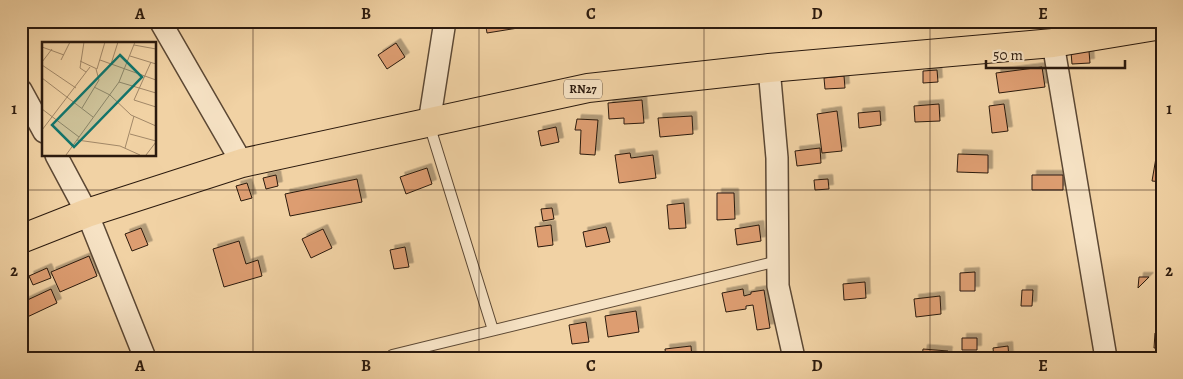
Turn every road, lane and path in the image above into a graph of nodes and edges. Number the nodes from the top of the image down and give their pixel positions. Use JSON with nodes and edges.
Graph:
{"nodes":[{"id":1,"x":160,"y":21,"type":"edge"},
{"id":2,"x":444,"y":21,"type":"edge"},
{"id":3,"x":1162,"y":26,"type":"edge"},
{"id":4,"x":1099,"y":28,"type":"edge"},
{"id":5,"x":1053,"y":43,"type":"junction"},
{"id":6,"x":770,"y":68,"type":"junction"},
{"id":7,"x":21,"y":90,"type":"edge"},
{"id":8,"x":429,"y":123,"type":"junction"},
{"id":9,"x":42,"y":128,"type":"edge"},
{"id":10,"x":57,"y":156,"type":"edge"},
{"id":11,"x":242,"y":163,"type":"junction"},
{"id":12,"x":86,"y":213,"type":"junction"},
{"id":13,"x":21,"y":239,"type":"edge"},
{"id":14,"x":778,"y":261,"type":"junction"},
{"id":15,"x":493,"y":330,"type":"junction"},
{"id":16,"x":145,"y":358,"type":"edge"},
{"id":17,"x":390,"y":358,"type":"edge"},
{"id":18,"x":794,"y":358,"type":"edge"},
{"id":19,"x":1106,"y":358,"type":"edge"}],
"edges":[{"from":1,"to":11,"type":"street"},
{"from":2,"to":8,"type":"street"},
{"from":3,"to":4,"type":"main road","number":"RN27"},
{"from":4,"to":5,"type":"main road","number":"RN27"},
{"from":5,"to":6,"type":"main road","number":"RN27"},
{"from":5,"to":19,"type":"street"},
{"from":6,"to":8,"type":"main road","number":"RN27"},
{"from":6,"to":14,"type":"street"},
{"from":7,"to":9,"type":"street"},
{"from":8,"to":11,"type":"main road","number":"RN27"},
{"from":8,"to":15,"type":"lane"},
{"from":10,"to":12,"type":"street"},
{"from":11,"to":12,"type":"main road","number":"RN27"},
{"from":12,"to":13,"type":"main road","number":"RN27"},
{"from":12,"to":16,"type":"street"},
{"from":14,"to":15,"type":"lane"},
{"from":14,"to":18,"type":"street"},
{"from":15,"to":17,"type":"lane"}]}
